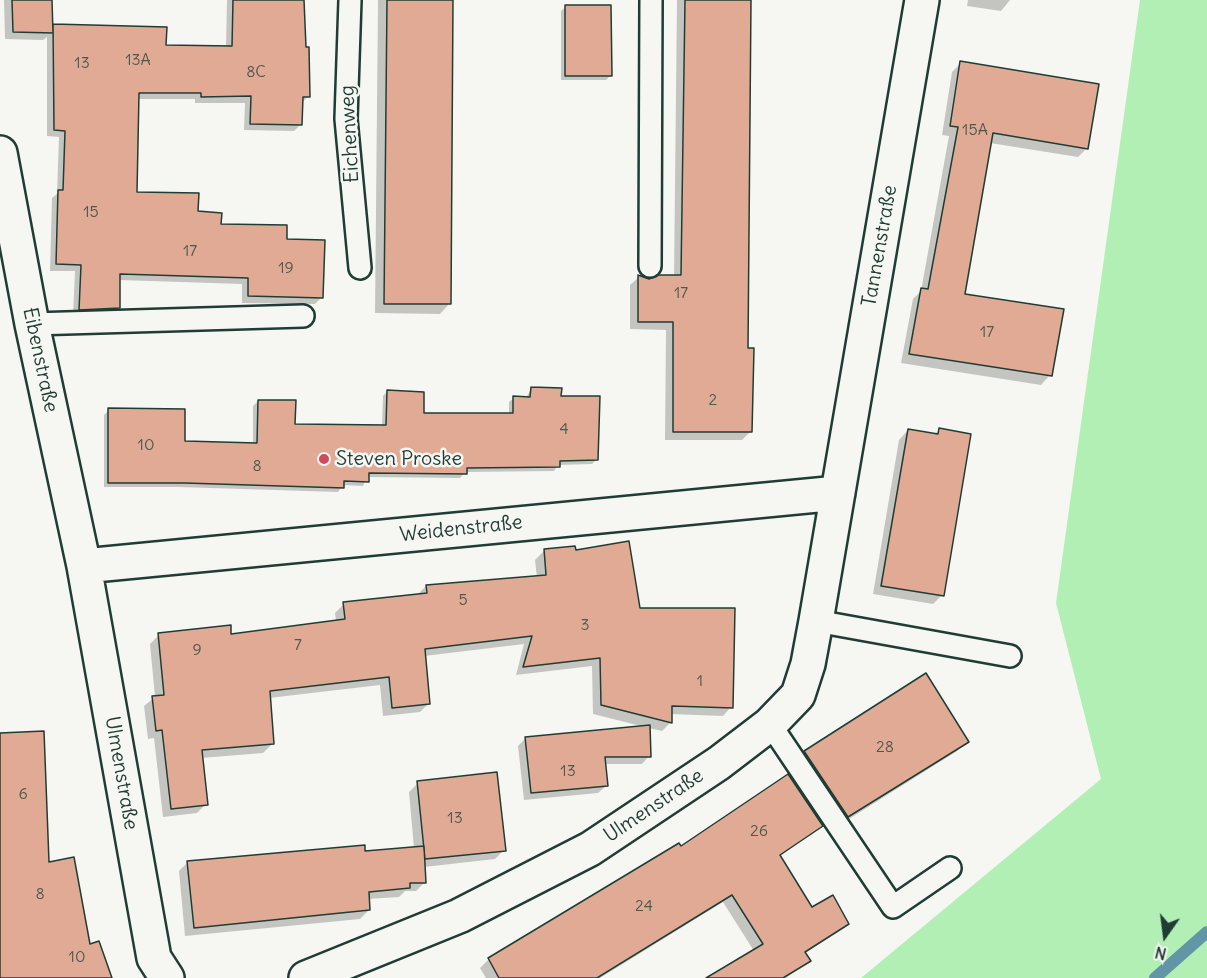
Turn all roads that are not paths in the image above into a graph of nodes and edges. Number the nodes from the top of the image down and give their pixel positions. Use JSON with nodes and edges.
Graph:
{"nodes":[{"id":1,"x":350,"y":0,"type":"edge"},
{"id":2,"x":651,"y":0,"type":"edge"},
{"id":3,"x":922,"y":0,"type":"edge"},
{"id":4,"x":0,"y":153,"type":"edge"},
{"id":5,"x":650,"y":266,"type":"dead end"},
{"id":6,"x":360,"y":268,"type":"dead end"},
{"id":7,"x":303,"y":316,"type":"dead end"},
{"id":8,"x":32,"y":324,"type":"junction"},
{"id":9,"x":838,"y":493,"type":"junction"},
{"id":10,"x":84,"y":566,"type":"junction"},
{"id":11,"x":816,"y":621,"type":"junction"},
{"id":12,"x":1010,"y":656,"type":"dead end"},
{"id":13,"x":770,"y":724,"type":"junction"},
{"id":14,"x":950,"y":868,"type":"dead end"},
{"id":15,"x":361,"y":968,"type":"edge"},
{"id":16,"x":167,"y":978,"type":"edge"},
{"id":17,"x":306,"y":978,"type":"edge"}],
"edges":[{"from":1,"to":6,"type":"lane","name":"Eichenweg"},
{"from":2,"to":5,"type":"lane"},
{"from":3,"to":9,"type":"street","name":"Tannenstraße"},
{"from":4,"to":8,"type":"street","name":"Eibenstraße"},
{"from":7,"to":8,"type":"lane"},
{"from":8,"to":10,"type":"street","name":"Eibenstraße"},
{"from":9,"to":10,"type":"street","name":"Weidenstraße"},
{"from":9,"to":11,"type":"street","name":"Ulmenstraße"},
{"from":10,"to":16,"type":"street","name":"Ulmenstraße"},
{"from":11,"to":12,"type":"lane"},
{"from":11,"to":13,"type":"street","name":"Ulmenstraße"},
{"from":13,"to":14,"type":"lane"},
{"from":13,"to":15,"type":"street","name":"Ulmenstraße"},
{"from":15,"to":17,"type":"street","name":"Ulmenstraße"}]}
